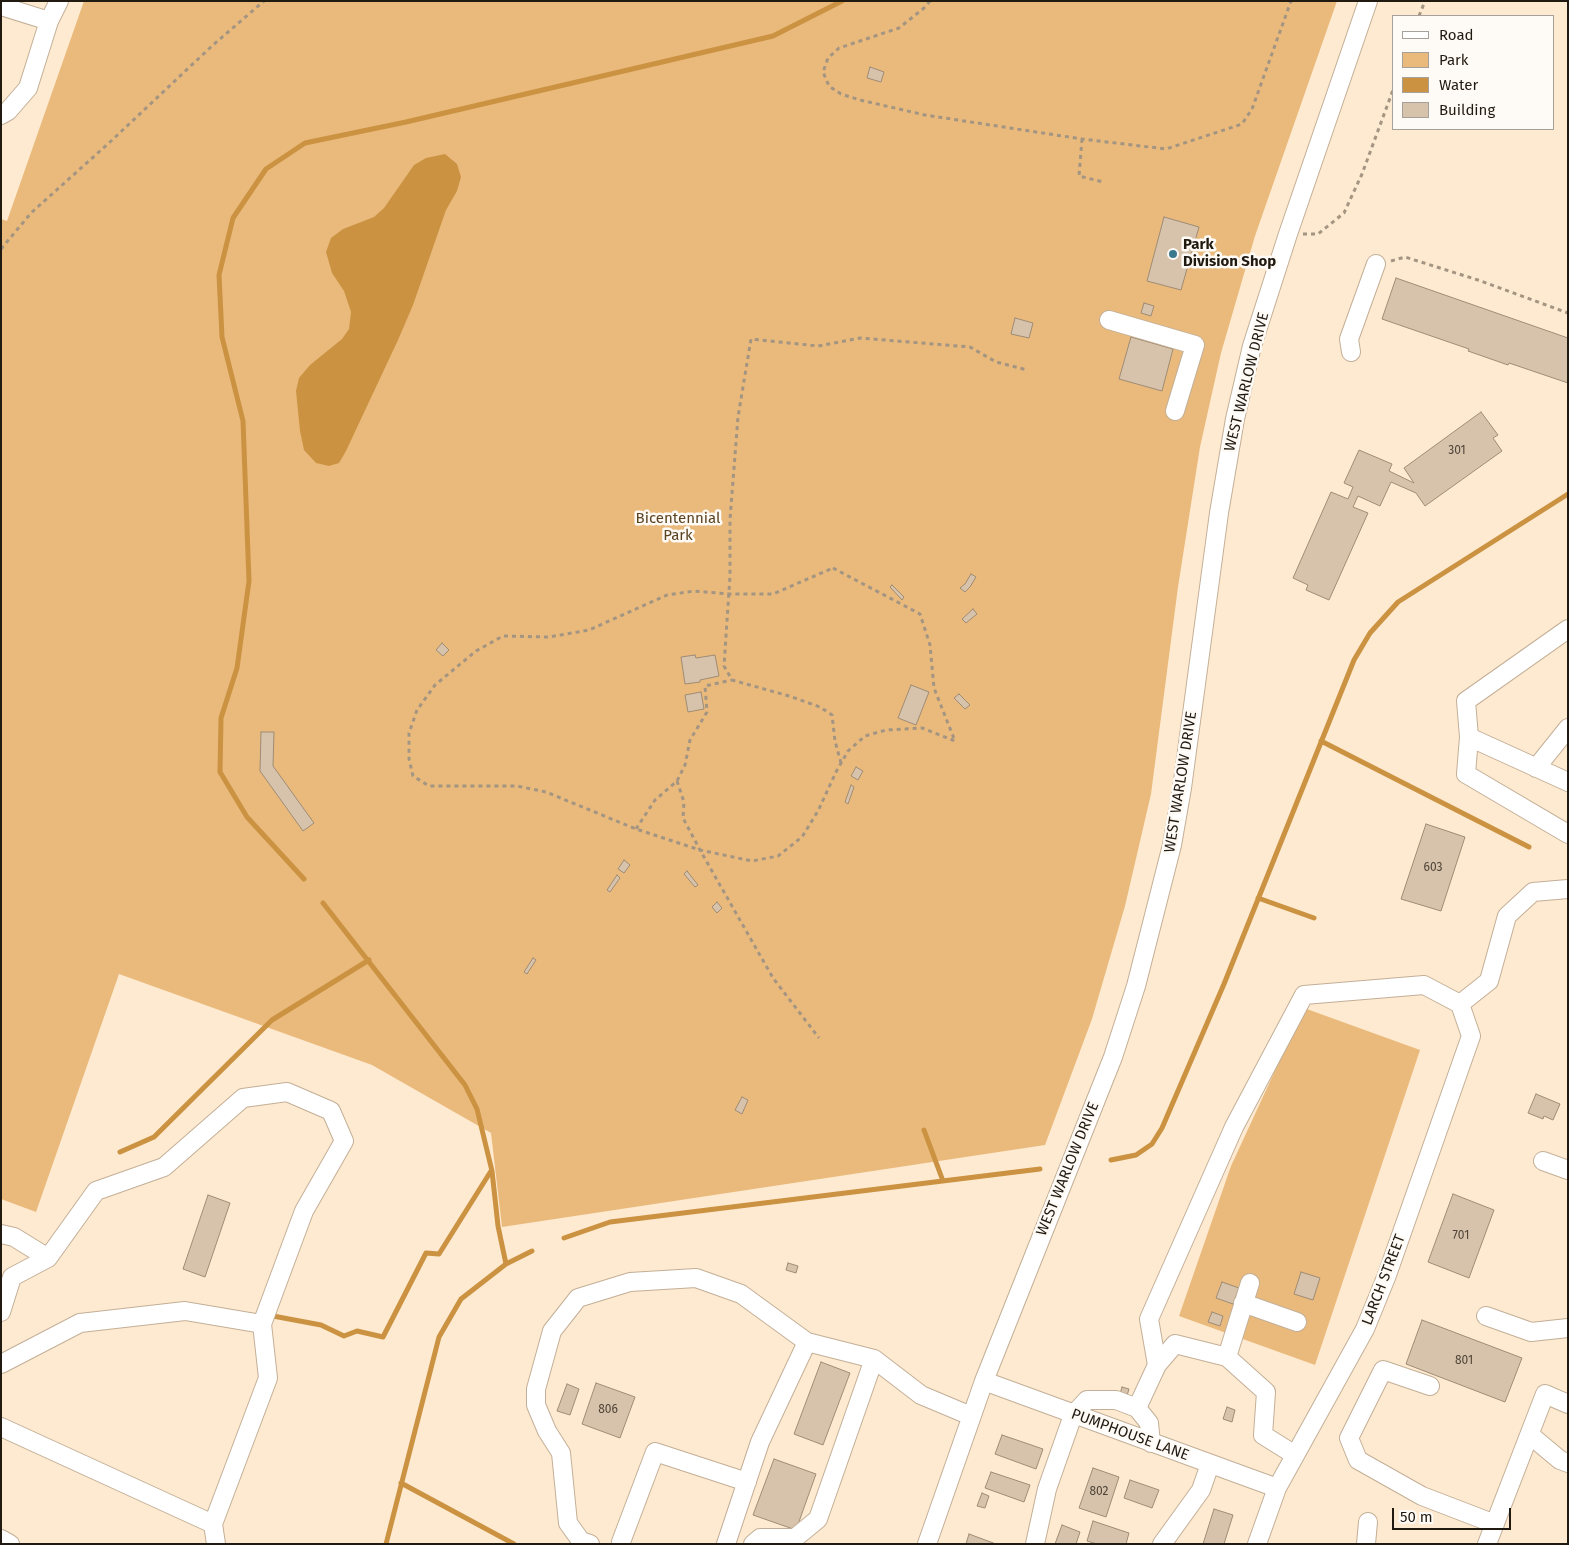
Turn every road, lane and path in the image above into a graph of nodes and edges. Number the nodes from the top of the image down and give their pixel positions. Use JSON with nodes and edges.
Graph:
{"nodes":[{"id":1,"x":59,"y":1,"type":"edge"},
{"id":2,"x":264,"y":1,"type":"edge"},
{"id":3,"x":930,"y":1,"type":"edge"},
{"id":4,"x":1291,"y":1,"type":"edge"},
{"id":5,"x":1368,"y":1,"type":"edge"},
{"id":6,"x":1425,"y":1,"type":"edge"},
{"id":7,"x":1,"y":6,"type":"edge"},
{"id":8,"x":1419,"y":15,"type":"edge"},
{"id":9,"x":49,"y":21,"type":"junction"},
{"id":10,"x":1392,"y":93,"type":"edge"},
{"id":11,"x":1,"y":115,"type":"edge"},
{"id":12,"x":1082,"y":139,"type":"junction"},
{"id":13,"x":1103,"y":182,"type":"dead end"},
{"id":14,"x":1288,"y":234,"type":"junction"},
{"id":15,"x":1,"y":249,"type":"edge"},
{"id":16,"x":1376,"y":264,"type":"joint"},
{"id":17,"x":1568,"y":313,"type":"edge"},
{"id":18,"x":1109,"y":320,"type":"dead end"},
{"id":19,"x":1351,"y":352,"type":"dead end"},
{"id":20,"x":1027,"y":370,"type":"dead end"},
{"id":21,"x":1176,"y":411,"type":"dead end"},
{"id":22,"x":729,"y":594,"type":"junction"},
{"id":23,"x":1568,"y":629,"type":"edge"},
{"id":24,"x":732,"y":680,"type":"junction"},
{"id":25,"x":1568,"y":728,"type":"edge"},
{"id":26,"x":1469,"y":736,"type":"junction"},
{"id":27,"x":841,"y":763,"type":"junction"},
{"id":28,"x":1536,"y":768,"type":"junction"},
{"id":29,"x":677,"y":781,"type":"junction"},
{"id":30,"x":1568,"y":782,"type":"edge"},
{"id":31,"x":636,"y":829,"type":"junction"},
{"id":32,"x":1568,"y":834,"type":"edge"},
{"id":33,"x":700,"y":850,"type":"junction"},
{"id":34,"x":1568,"y":888,"type":"edge"},
{"id":35,"x":1460,"y":1004,"type":"junction"},
{"id":36,"x":819,"y":1038,"type":"dead end"},
{"id":37,"x":1543,"y":1161,"type":"dead end"},
{"id":38,"x":1568,"y":1170,"type":"edge"},
{"id":39,"x":1,"y":1234,"type":"edge"},
{"id":40,"x":48,"y":1258,"type":"junction"},
{"id":41,"x":1250,"y":1283,"type":"dead end"},
{"id":42,"x":1243,"y":1303,"type":"junction"},
{"id":43,"x":1,"y":1312,"type":"edge"},
{"id":44,"x":1486,"y":1316,"type":"dead end"},
{"id":45,"x":1297,"y":1322,"type":"dead end"},
{"id":46,"x":262,"y":1324,"type":"junction"},
{"id":47,"x":1568,"y":1328,"type":"edge"},
{"id":48,"x":807,"y":1342,"type":"junction"},
{"id":49,"x":1227,"y":1357,"type":"junction"},
{"id":50,"x":874,"y":1360,"type":"junction"},
{"id":51,"x":1,"y":1364,"type":"edge"},
{"id":52,"x":1157,"y":1365,"type":"junction"},
{"id":53,"x":984,"y":1382,"type":"junction"},
{"id":54,"x":1430,"y":1386,"type":"dead end"},
{"id":55,"x":1568,"y":1404,"type":"edge"},
{"id":56,"x":1137,"y":1408,"type":"junction"},
{"id":57,"x":1074,"y":1415,"type":"junction"},
{"id":58,"x":971,"y":1416,"type":"junction"},
{"id":59,"x":1,"y":1426,"type":"edge"},
{"id":60,"x":1530,"y":1435,"type":"junction"},
{"id":61,"x":1151,"y":1443,"type":"junction"},
{"id":62,"x":1295,"y":1455,"type":"junction"},
{"id":63,"x":1568,"y":1462,"type":"edge"},
{"id":64,"x":1210,"y":1464,"type":"junction"},
{"id":65,"x":747,"y":1482,"type":"junction"},
{"id":66,"x":1276,"y":1488,"type":"junction"},
{"id":67,"x":1368,"y":1522,"type":"dead end"},
{"id":68,"x":213,"y":1524,"type":"junction"},
{"id":69,"x":1495,"y":1524,"type":"junction"},
{"id":70,"x":1,"y":1539,"type":"edge"},
{"id":71,"x":621,"y":1542,"type":"edge"},
{"id":72,"x":10,"y":1544,"type":"edge"},
{"id":73,"x":216,"y":1544,"type":"edge"},
{"id":74,"x":590,"y":1544,"type":"edge"},
{"id":75,"x":726,"y":1544,"type":"edge"},
{"id":76,"x":753,"y":1544,"type":"edge"},
{"id":77,"x":927,"y":1544,"type":"edge"},
{"id":78,"x":1035,"y":1544,"type":"edge"},
{"id":79,"x":1162,"y":1544,"type":"edge"},
{"id":80,"x":1257,"y":1544,"type":"edge"},
{"id":81,"x":1366,"y":1544,"type":"edge"},
{"id":82,"x":1487,"y":1544,"type":"edge"}],
"edges":[{"from":1,"to":9,"type":"street"},
{"from":2,"to":15,"type":"path"},
{"from":3,"to":12,"type":"path"},
{"from":4,"to":12,"type":"path"},
{"from":5,"to":14,"type":"street","name":"WEST WARLOW DRIVE"},
{"from":6,"to":8,"type":"path"},
{"from":7,"to":9,"type":"street"},
{"from":9,"to":11,"type":"street"},
{"from":10,"to":14,"type":"path"},
{"from":12,"to":13,"type":"path"},
{"from":14,"to":53,"type":"street","name":"WEST WARLOW DRIVE"},
{"from":16,"to":17,"type":"path"},
{"from":16,"to":19,"type":"street"},
{"from":18,"to":21,"type":"street"},
{"from":20,"to":22,"type":"path"},
{"from":22,"to":24,"type":"path"},
{"from":22,"to":27,"type":"path"},
{"from":22,"to":31,"type":"path"},
{"from":23,"to":26,"type":"street"},
{"from":24,"to":27,"type":"path"},
{"from":24,"to":29,"type":"path"},
{"from":25,"to":28,"type":"street"},
{"from":26,"to":28,"type":"street"},
{"from":26,"to":32,"type":"street"},
{"from":27,"to":33,"type":"path"},
{"from":28,"to":30,"type":"street"},
{"from":29,"to":31,"type":"path"},
{"from":29,"to":33,"type":"path"},
{"from":31,"to":33,"type":"path"},
{"from":33,"to":36,"type":"path"},
{"from":34,"to":35,"type":"street"},
{"from":35,"to":52,"type":"street"},
{"from":35,"to":62,"type":"street","name":"LARCH STREET"},
{"from":37,"to":38,"type":"street"},
{"from":39,"to":40,"type":"street"},
{"from":40,"to":43,"type":"street"},
{"from":40,"to":46,"type":"street"},
{"from":41,"to":42,"type":"street"},
{"from":42,"to":45,"type":"street"},
{"from":42,"to":49,"type":"street"},
{"from":44,"to":47,"type":"street"},
{"from":46,"to":51,"type":"street"},
{"from":46,"to":68,"type":"street"},
{"from":48,"to":50,"type":"street"},
{"from":48,"to":65,"type":"street"},
{"from":48,"to":74,"type":"street"},
{"from":49,"to":52,"type":"street"},
{"from":49,"to":62,"type":"street"},
{"from":50,"to":58,"type":"street"},
{"from":50,"to":76,"type":"street"},
{"from":52,"to":56,"type":"street"},
{"from":53,"to":57,"type":"street","name":"PUMPHOUSE LANE"},
{"from":53,"to":58,"type":"street","name":"WEST WARLOW DRIVE"},
{"from":54,"to":69,"type":"street"},
{"from":55,"to":60,"type":"street"},
{"from":56,"to":57,"type":"street"},
{"from":56,"to":61,"type":"street"},
{"from":57,"to":61,"type":"street","name":"PUMPHOUSE LANE"},
{"from":57,"to":78,"type":"street"},
{"from":58,"to":77,"type":"street","name":"WEST WARLOW DRIVE"},
{"from":59,"to":68,"type":"street"},
{"from":60,"to":63,"type":"street"},
{"from":60,"to":69,"type":"street"},
{"from":61,"to":64,"type":"street","name":"PUMPHOUSE LANE"},
{"from":62,"to":66,"type":"street","name":"LARCH STREET"},
{"from":64,"to":66,"type":"street","name":"PUMPHOUSE LANE"},
{"from":64,"to":79,"type":"street"},
{"from":65,"to":71,"type":"street"},
{"from":65,"to":75,"type":"street"},
{"from":66,"to":80,"type":"street","name":"LARCH STREET"},
{"from":67,"to":81,"type":"street"},
{"from":68,"to":73,"type":"street"},
{"from":69,"to":82,"type":"street"},
{"from":70,"to":72,"type":"street"}]}
